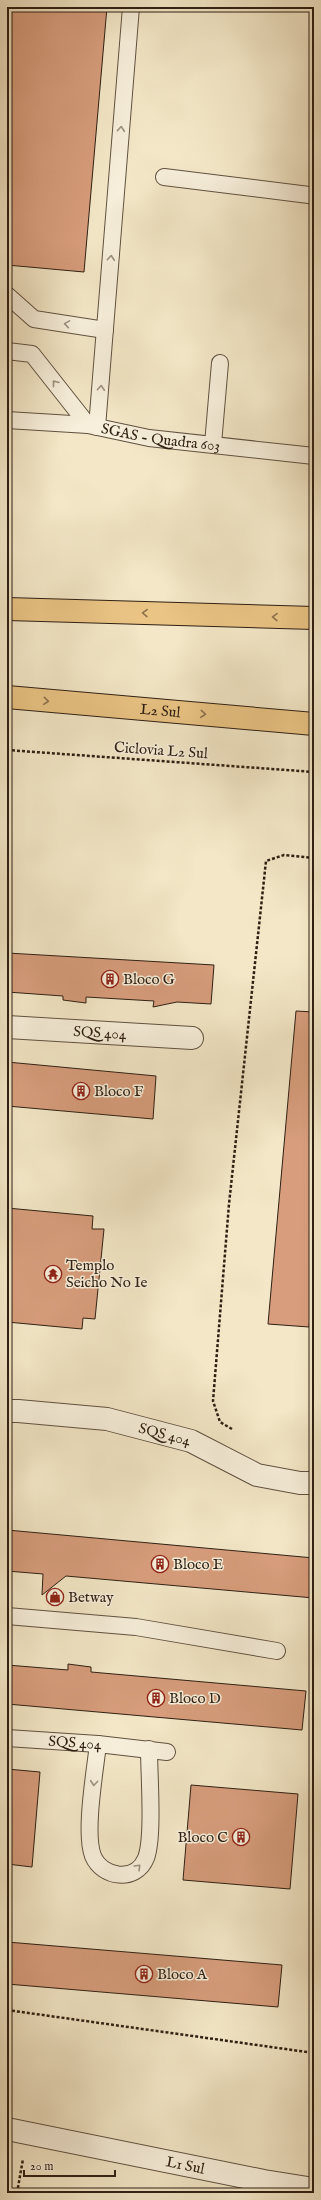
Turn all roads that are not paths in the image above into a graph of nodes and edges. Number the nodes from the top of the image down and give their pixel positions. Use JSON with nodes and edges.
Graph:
{"nodes":[{"id":1,"x":131,"y":7,"type":"edge"},
{"id":2,"x":164,"y":177,"type":"dead end"},
{"id":3,"x":309,"y":195,"type":"dead end"},
{"id":4,"x":7,"y":295,"type":"edge"},
{"id":5,"x":105,"y":330,"type":"junction"},
{"id":6,"x":7,"y":351,"type":"edge"},
{"id":7,"x":220,"y":363,"type":"dead end"},
{"id":8,"x":7,"y":420,"type":"edge"},
{"id":9,"x":93,"y":426,"type":"junction"},
{"id":10,"x":213,"y":444,"type":"junction"},
{"id":11,"x":314,"y":456,"type":"edge"},
{"id":12,"x":7,"y":609,"type":"edge"},
{"id":13,"x":314,"y":618,"type":"edge"},
{"id":14,"x":7,"y":697,"type":"edge"},
{"id":15,"x":314,"y":724,"type":"edge"},
{"id":16,"x":7,"y":1027,"type":"edge"},
{"id":17,"x":192,"y":1038,"type":"dead end"},
{"id":18,"x":7,"y":1411,"type":"edge"},
{"id":19,"x":314,"y":1483,"type":"edge"},
{"id":20,"x":7,"y":1616,"type":"edge"},
{"id":21,"x":278,"y":1651,"type":"dead end"},
{"id":22,"x":7,"y":1738,"type":"edge"},
{"id":23,"x":98,"y":1744,"type":"junction"},
{"id":24,"x":149,"y":1749,"type":"junction"},
{"id":25,"x":167,"y":1752,"type":"dead end"},
{"id":26,"x":13,"y":2131,"type":"edge"},
{"id":27,"x":264,"y":2187,"type":"edge"},
{"id":28,"x":314,"y":2189,"type":"edge"}],
"edges":[{"from":5,"to":1,"type":"lane","one_way":true},
{"from":2,"to":3,"type":"lane"},
{"from":5,"to":4,"type":"lane","one_way":true},
{"from":9,"to":5,"type":"lane","one_way":true},
{"from":9,"to":6,"type":"lane","one_way":true},
{"from":7,"to":10,"type":"lane"},
{"from":8,"to":9,"type":"lane","name":"SGAS - Quadra 603"},
{"from":9,"to":10,"type":"lane","name":"SGAS - Quadra 603"},
{"from":10,"to":11,"type":"lane","name":"SGAS - Quadra 603"},
{"from":13,"to":12,"type":"main road","one_way":true},
{"from":14,"to":15,"type":"main road","name":"L2 Sul","one_way":true},
{"from":16,"to":17,"type":"street","name":"SQS 404"},
{"from":18,"to":19,"type":"street","name":"SQS 404"},
{"from":20,"to":21,"type":"lane"},
{"from":22,"to":23,"type":"lane","name":"SQS 404"},
{"from":23,"to":24,"type":"lane","name":"SQS 404"},
{"from":23,"to":24,"type":"lane","one_way":true},
{"from":24,"to":25,"type":"lane","name":"SQS 404"},
{"from":26,"to":27,"type":"street","name":"L1 Sul"},
{"from":27,"to":28,"type":"street","name":"L1 Sul"}]}
